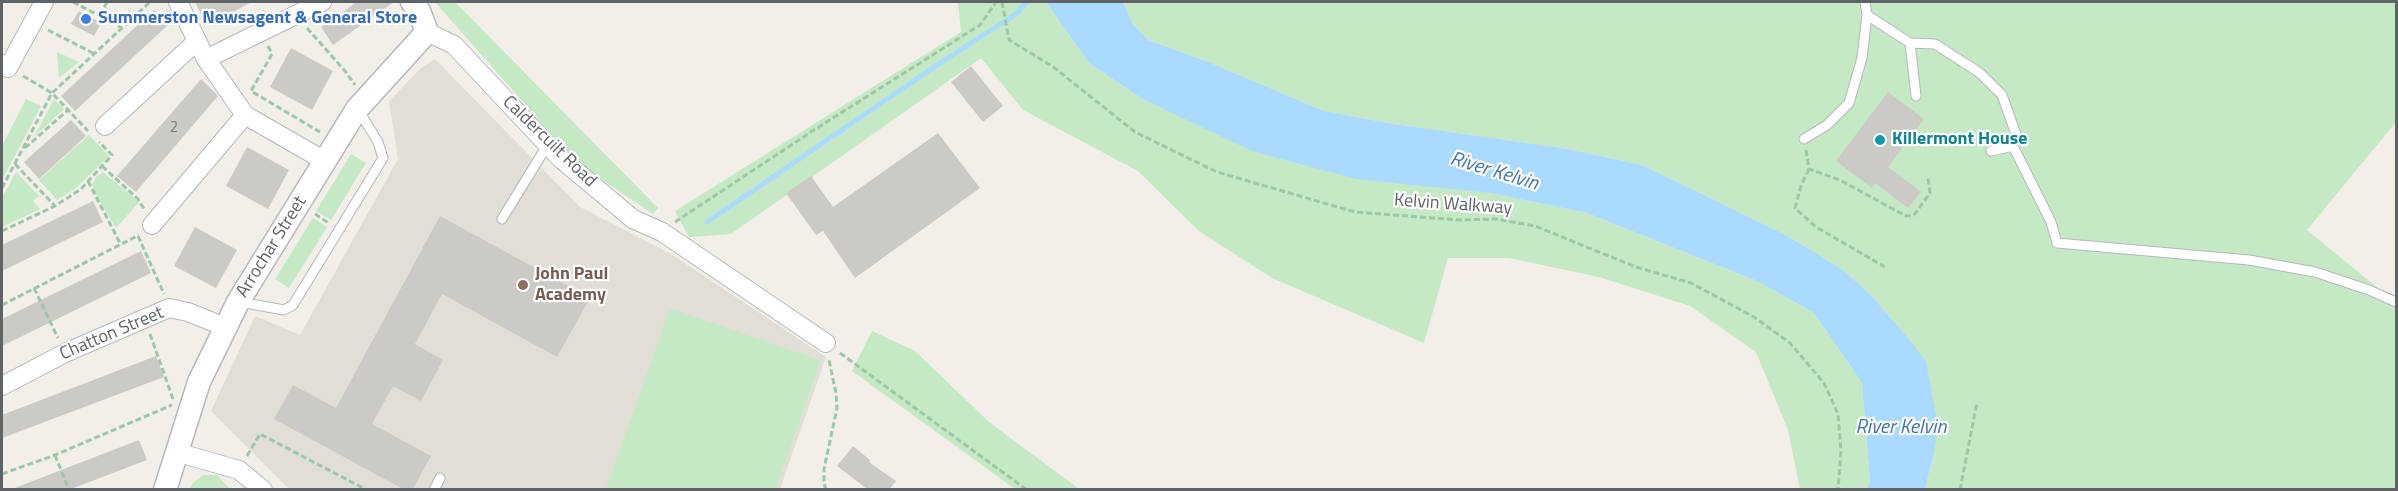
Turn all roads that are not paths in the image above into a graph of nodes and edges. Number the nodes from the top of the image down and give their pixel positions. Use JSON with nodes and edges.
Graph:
{"nodes":[{"id":1,"x":44,"y":2,"type":"edge"},
{"id":2,"x":178,"y":2,"type":"edge"},
{"id":3,"x":322,"y":2,"type":"edge"},
{"id":4,"x":412,"y":2,"type":"edge"},
{"id":5,"x":1865,"y":2,"type":"edge"},
{"id":6,"x":1867,"y":15,"type":"junction"},
{"id":7,"x":427,"y":32,"type":"junction"},
{"id":8,"x":197,"y":41,"type":"junction"},
{"id":9,"x":1910,"y":44,"type":"junction"},
{"id":10,"x":206,"y":59,"type":"junction"},
{"id":11,"x":5,"y":66,"type":"edge"},
{"id":12,"x":1916,"y":96,"type":"dead end"},
{"id":13,"x":361,"y":105,"type":"junction"},
{"id":14,"x":246,"y":115,"type":"junction"},
{"id":15,"x":105,"y":126,"type":"dead end"},
{"id":16,"x":1804,"y":138,"type":"road end"},
{"id":17,"x":548,"y":144,"type":"junction"},
{"id":18,"x":2013,"y":146,"type":"junction"},
{"id":19,"x":1991,"y":152,"type":"dead end"},
{"id":20,"x":325,"y":161,"type":"junction"},
{"id":21,"x":502,"y":219,"type":"dead end"},
{"id":22,"x":145,"y":230,"type":"road end"},
{"id":23,"x":238,"y":302,"type":"junction"},
{"id":24,"x":2397,"y":302,"type":"edge"},
{"id":25,"x":225,"y":327,"type":"junction"},
{"id":26,"x":826,"y":343,"type":"road end"},
{"id":27,"x":2,"y":386,"type":"edge"},
{"id":28,"x":176,"y":452,"type":"junction"},
{"id":29,"x":440,"y":478,"type":"dead end"},
{"id":30,"x":165,"y":489,"type":"edge"},
{"id":31,"x":263,"y":489,"type":"edge"},
{"id":32,"x":434,"y":489,"type":"edge"}],
"edges":[{"from":1,"to":11,"type":"street"},
{"from":2,"to":8,"type":"street"},
{"from":3,"to":10,"type":"street"},
{"from":4,"to":7,"type":"street"},
{"from":5,"to":6,"type":"lane"},
{"from":6,"to":9,"type":"lane"},
{"from":6,"to":16,"type":"lane"},
{"from":7,"to":13,"type":"street","name":"Arrochar Street"},
{"from":7,"to":17,"type":"street","name":"Caldercuilt Road"},
{"from":8,"to":10,"type":"street"},
{"from":8,"to":15,"type":"street"},
{"from":9,"to":12,"type":"lane"},
{"from":9,"to":18,"type":"lane"},
{"from":10,"to":14,"type":"street"},
{"from":13,"to":20,"type":"street","name":"Arrochar Street"},
{"from":13,"to":23,"type":"lane"},
{"from":14,"to":20,"type":"street"},
{"from":14,"to":22,"type":"street"},
{"from":17,"to":21,"type":"lane"},
{"from":17,"to":26,"type":"street","name":"Caldercuilt Road"},
{"from":18,"to":19,"type":"lane"},
{"from":18,"to":24,"type":"lane"},
{"from":20,"to":23,"type":"street","name":"Arrochar Street"},
{"from":23,"to":25,"type":"street","name":"Arrochar Street"},
{"from":25,"to":27,"type":"street","name":"Chatton Street"},
{"from":25,"to":28,"type":"street","name":"Arrochar Street"},
{"from":28,"to":30,"type":"street","name":"Arrochar Street"},
{"from":28,"to":31,"type":"street"},
{"from":29,"to":32,"type":"lane"}]}
